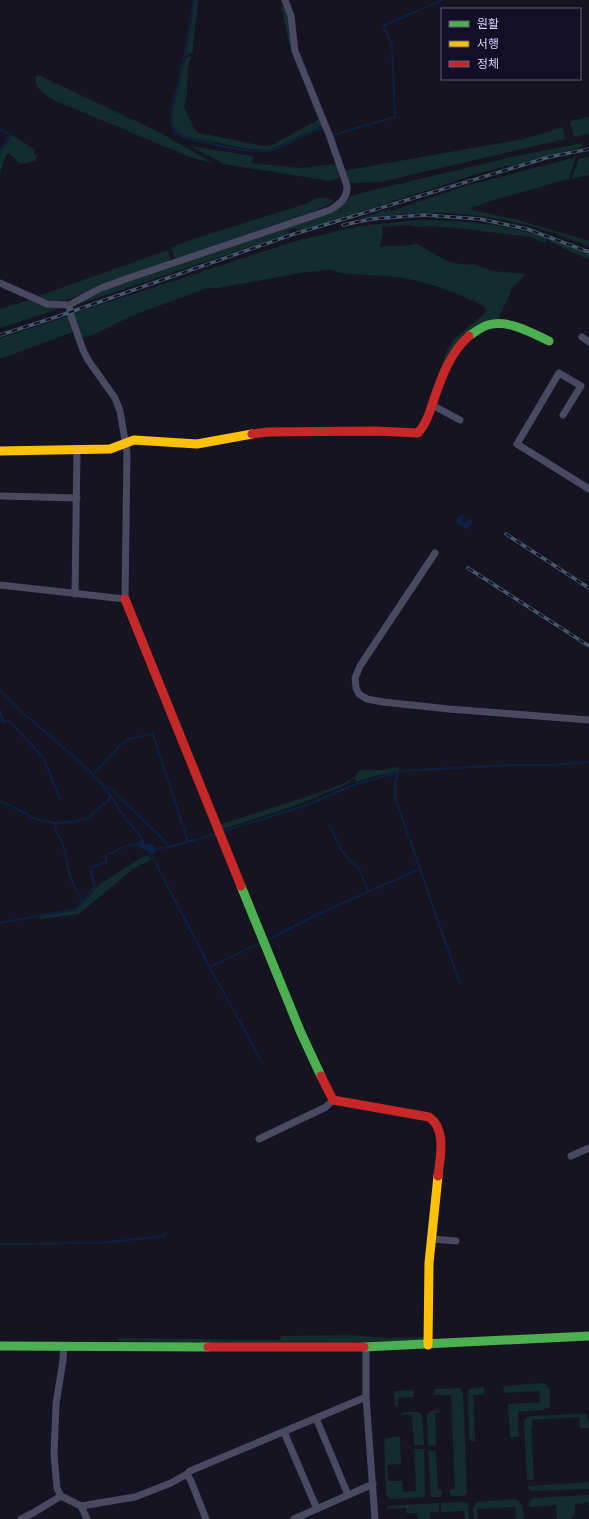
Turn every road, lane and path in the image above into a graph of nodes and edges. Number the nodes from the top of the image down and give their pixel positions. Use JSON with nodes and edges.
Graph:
{"nodes":[{"id":1,"x":285,"y":0,"type":"edge"},
{"id":2,"x":0,"y":283,"type":"edge"},
{"id":3,"x":68,"y":305,"type":"junction"},
{"id":4,"x":582,"y":337,"type":"dead end"},
{"id":5,"x":549,"y":341,"type":"dead end"},
{"id":6,"x":589,"y":342,"type":"edge"},
{"id":7,"x":432,"y":405,"type":"junction"},
{"id":8,"x":563,"y":415,"type":"dead end"},
{"id":9,"x":460,"y":420,"type":"dead end"},
{"id":10,"x":125,"y":443,"type":"junction"},
{"id":11,"x":77,"y":450,"type":"junction"},
{"id":12,"x":0,"y":451,"type":"edge"},
{"id":13,"x":589,"y":489,"type":"edge"},
{"id":14,"x":2,"y":496,"type":"dead end"},
{"id":15,"x":76,"y":498,"type":"junction"},
{"id":16,"x":435,"y":553,"type":"dead end"},
{"id":17,"x":0,"y":585,"type":"edge"},
{"id":18,"x":75,"y":594,"type":"junction"},
{"id":19,"x":125,"y":599,"type":"junction"},
{"id":20,"x":589,"y":720,"type":"edge"},
{"id":21,"x":333,"y":1100,"type":"junction"},
{"id":22,"x":259,"y":1139,"type":"dead end"},
{"id":23,"x":589,"y":1148,"type":"edge"},
{"id":24,"x":571,"y":1156,"type":"dead end"},
{"id":25,"x":432,"y":1239,"type":"junction"},
{"id":26,"x":456,"y":1241,"type":"dead end"},
{"id":27,"x":589,"y":1336,"type":"edge"},
{"id":28,"x":428,"y":1345,"type":"junction"},
{"id":29,"x":0,"y":1346,"type":"edge"},
{"id":30,"x":64,"y":1346,"type":"junction"},
{"id":31,"x":366,"y":1347,"type":"junction"},
{"id":32,"x":366,"y":1397,"type":"junction"},
{"id":33,"x":316,"y":1418,"type":"junction"},
{"id":34,"x":284,"y":1432,"type":"junction"},
{"id":35,"x":187,"y":1474,"type":"junction"},
{"id":36,"x":373,"y":1484,"type":"junction"},
{"id":37,"x":348,"y":1495,"type":"junction"},
{"id":38,"x":61,"y":1496,"type":"junction"},
{"id":39,"x":81,"y":1506,"type":"junction"},
{"id":40,"x":317,"y":1509,"type":"junction"},
{"id":41,"x":21,"y":1519,"type":"edge"},
{"id":42,"x":87,"y":1519,"type":"edge"},
{"id":43,"x":206,"y":1519,"type":"edge"},
{"id":44,"x":294,"y":1519,"type":"edge"},
{"id":45,"x":375,"y":1519,"type":"edge"}],
"edges":[{"from":1,"to":3,"type":"street"},
{"from":2,"to":3,"type":"street"},
{"from":3,"to":10,"type":"street"},
{"from":4,"to":6,"type":"street"},
{"from":5,"to":7,"type":"street"},
{"from":7,"to":9,"type":"street"},
{"from":7,"to":10,"type":"street"},
{"from":8,"to":13,"type":"street"},
{"from":10,"to":11,"type":"street"},
{"from":10,"to":19,"type":"street"},
{"from":11,"to":12,"type":"street"},
{"from":11,"to":15,"type":"street"},
{"from":14,"to":15,"type":"street"},
{"from":15,"to":18,"type":"street"},
{"from":16,"to":20,"type":"street"},
{"from":17,"to":18,"type":"street"},
{"from":18,"to":19,"type":"street"},
{"from":19,"to":21,"type":"street"},
{"from":21,"to":22,"type":"street"},
{"from":21,"to":25,"type":"street"},
{"from":23,"to":24,"type":"street"},
{"from":25,"to":26,"type":"street"},
{"from":25,"to":28,"type":"street"},
{"from":27,"to":28,"type":"street"},
{"from":28,"to":31,"type":"street"},
{"from":29,"to":30,"type":"street"},
{"from":30,"to":31,"type":"street"},
{"from":30,"to":38,"type":"street"},
{"from":31,"to":32,"type":"street"},
{"from":32,"to":33,"type":"street"},
{"from":32,"to":36,"type":"street"},
{"from":33,"to":34,"type":"street"},
{"from":33,"to":37,"type":"street"},
{"from":34,"to":35,"type":"street"},
{"from":34,"to":40,"type":"street"},
{"from":35,"to":39,"type":"street"},
{"from":35,"to":43,"type":"street"},
{"from":36,"to":37,"type":"street"},
{"from":36,"to":45,"type":"street"},
{"from":37,"to":40,"type":"street"},
{"from":38,"to":39,"type":"street"},
{"from":38,"to":41,"type":"street"},
{"from":39,"to":42,"type":"street"},
{"from":40,"to":44,"type":"street"}]}
